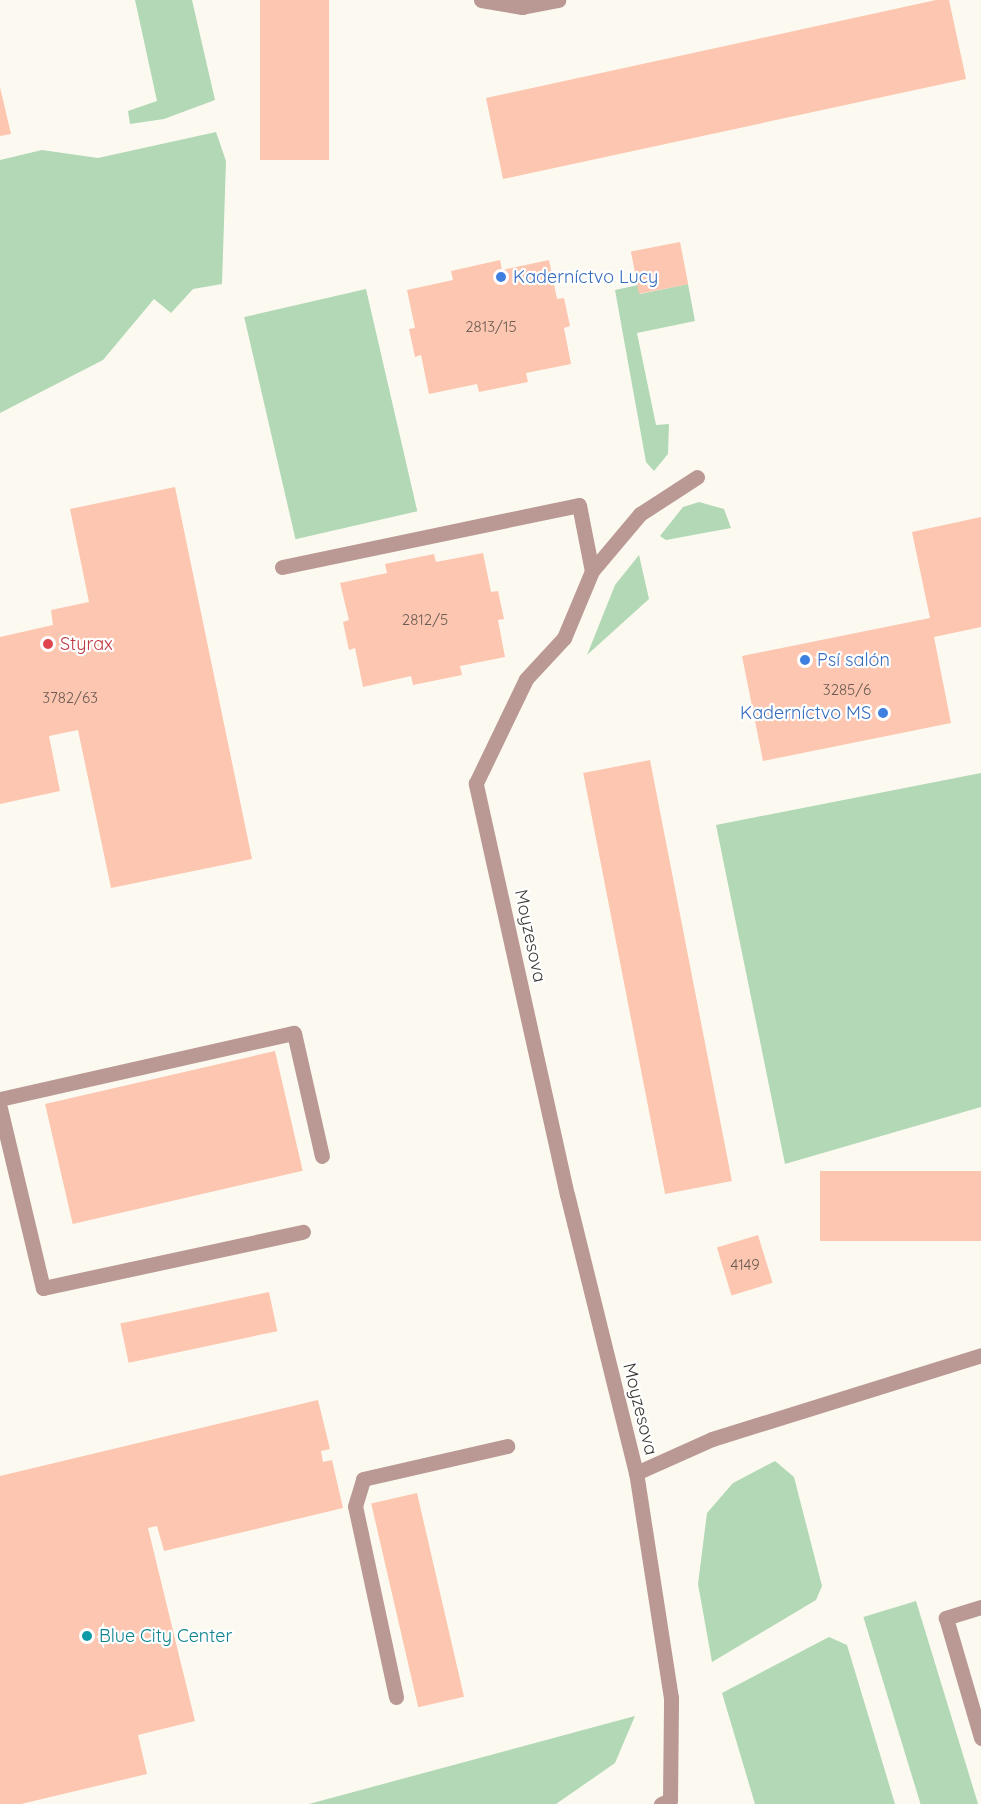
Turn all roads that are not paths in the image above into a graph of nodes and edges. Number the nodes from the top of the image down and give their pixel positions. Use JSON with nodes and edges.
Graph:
{"nodes":[{"id":1,"x":481,"y":0,"type":"edge"},
{"id":2,"x":558,"y":0,"type":"edge"},
{"id":3,"x":697,"y":477,"type":"dead end"},
{"id":4,"x":282,"y":567,"type":"dead end"},
{"id":5,"x":592,"y":571,"type":"junction"},
{"id":6,"x":0,"y":1099,"type":"edge"},
{"id":7,"x":0,"y":1108,"type":"edge"},
{"id":8,"x":322,"y":1156,"type":"dead end"},
{"id":9,"x":303,"y":1232,"type":"dead end"},
{"id":10,"x":981,"y":1355,"type":"edge"},
{"id":11,"x":507,"y":1446,"type":"dead end"},
{"id":12,"x":636,"y":1473,"type":"junction"},
{"id":13,"x":981,"y":1607,"type":"edge"},
{"id":14,"x":396,"y":1697,"type":"dead end"},
{"id":15,"x":981,"y":1738,"type":"edge"},
{"id":16,"x":669,"y":1803,"type":"edge"}],
"edges":[{"from":1,"to":2,"type":"street"},
{"from":3,"to":5,"type":"street","name":"Moyzesova"},
{"from":4,"to":5,"type":"street"},
{"from":5,"to":12,"type":"street","name":"Moyzesova"},
{"from":6,"to":8,"type":"street"},
{"from":7,"to":9,"type":"street"},
{"from":10,"to":12,"type":"street","name":"Moyzesova"},
{"from":11,"to":14,"type":"street"},
{"from":12,"to":16,"type":"street","name":"Moyzesova"},
{"from":13,"to":15,"type":"street"}]}
